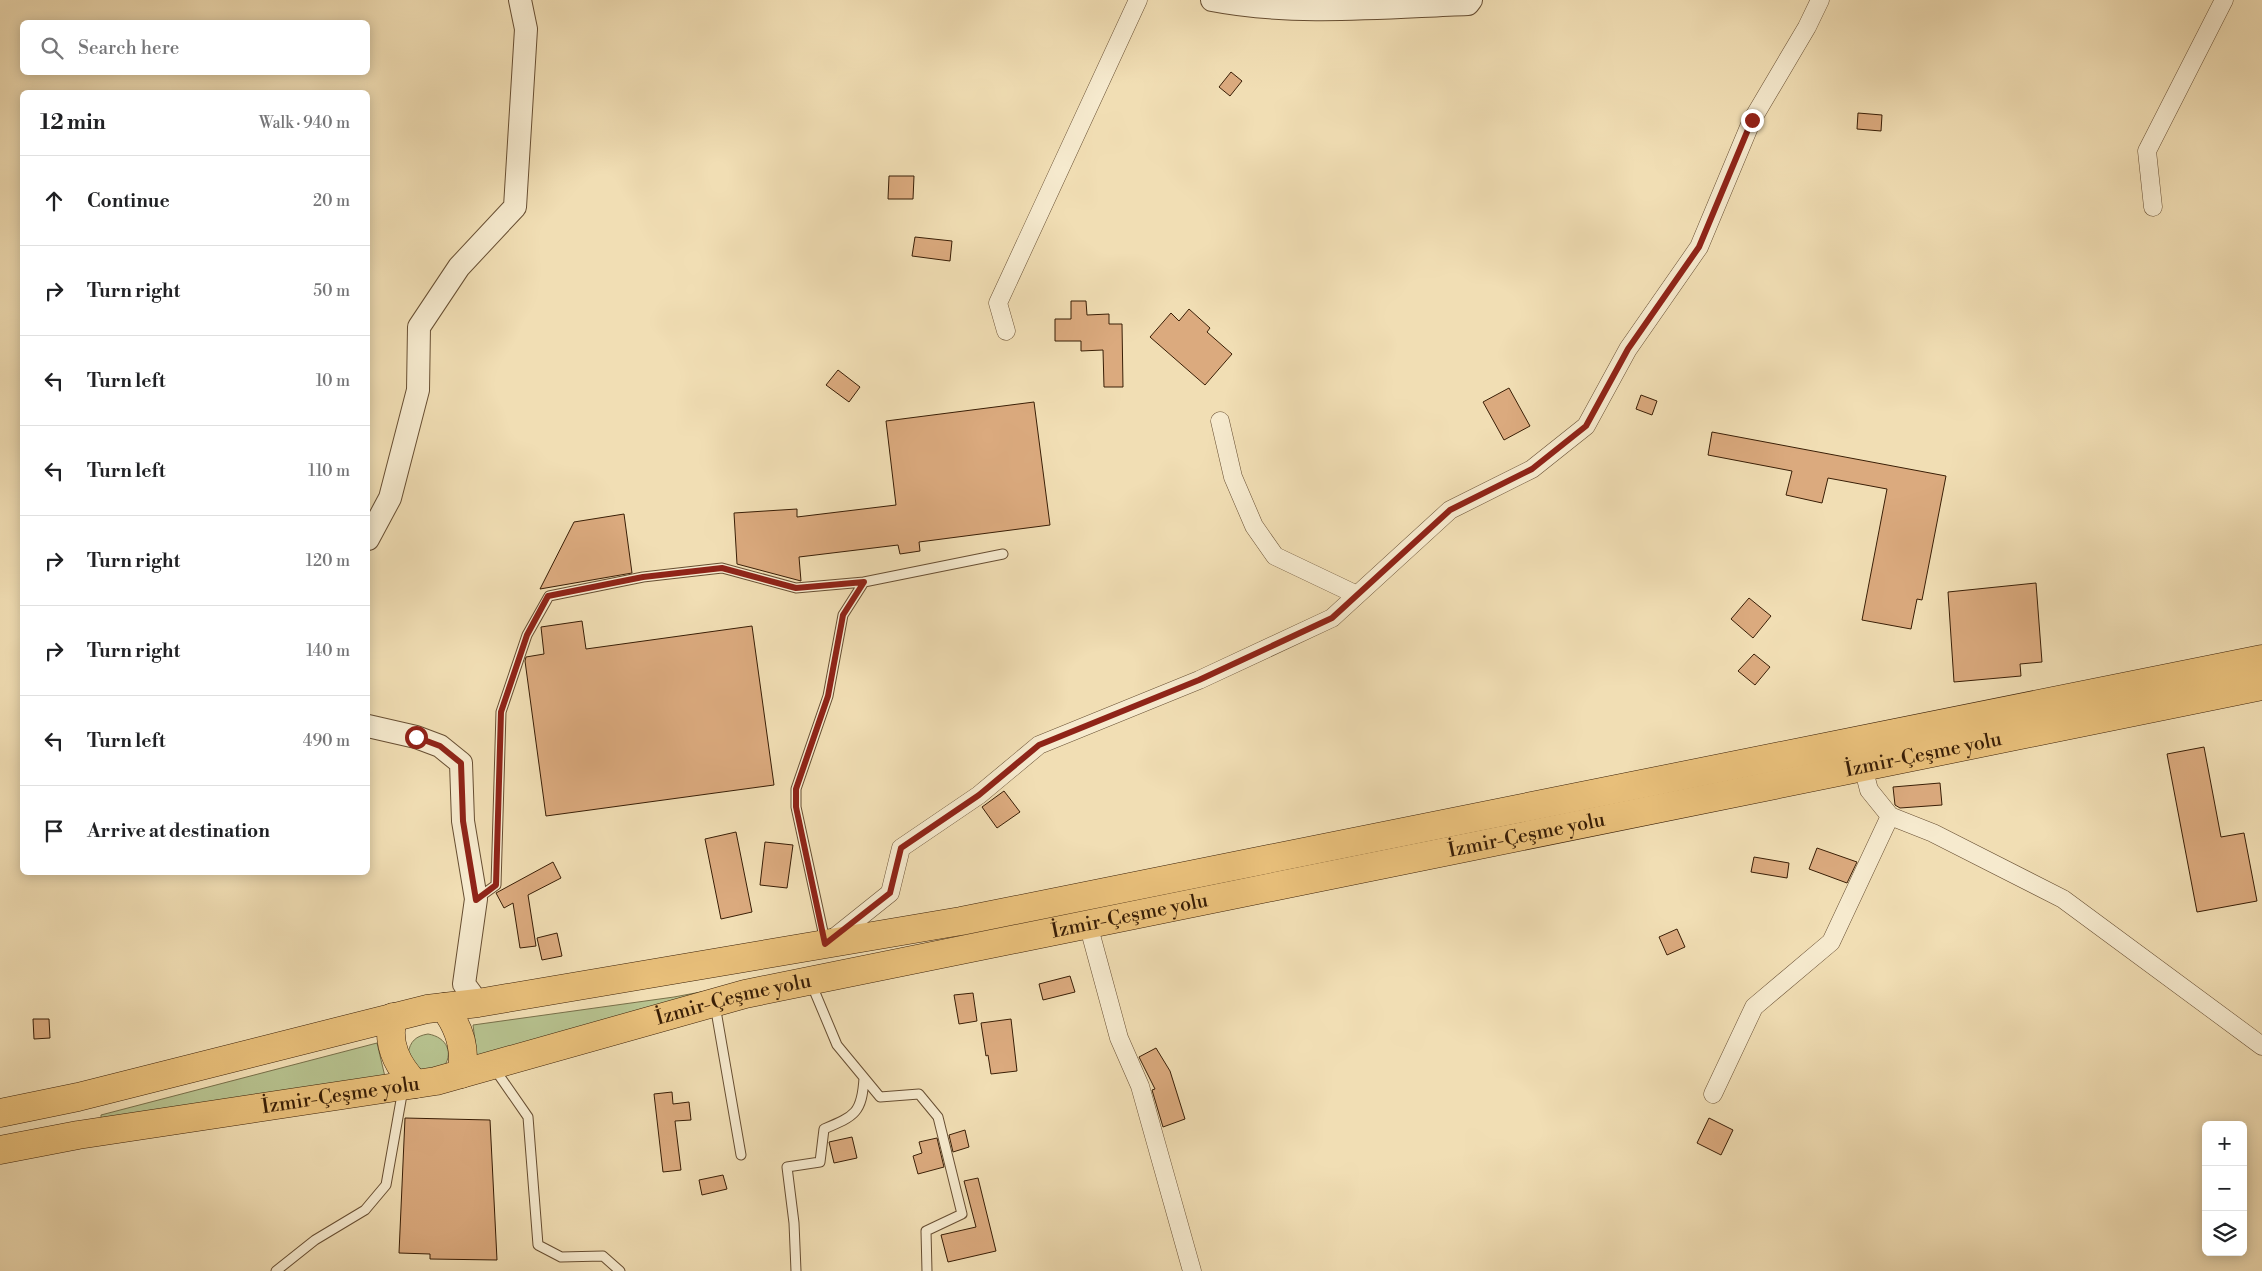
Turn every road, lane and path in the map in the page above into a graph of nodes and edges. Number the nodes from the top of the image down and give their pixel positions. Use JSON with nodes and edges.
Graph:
{"nodes":[{"id":1,"x":520,"y":0,"type":"edge"},
{"id":2,"x":1138,"y":0,"type":"edge"},
{"id":3,"x":1212,"y":0,"type":"edge"},
{"id":4,"x":1470,"y":0,"type":"edge"},
{"id":5,"x":1820,"y":0,"type":"edge"},
{"id":6,"x":2224,"y":0,"type":"edge"},
{"id":7,"x":2153,"y":206,"type":"dead end"},
{"id":8,"x":1006,"y":331,"type":"dead end"},
{"id":9,"x":1220,"y":421,"type":"dead end"},
{"id":10,"x":370,"y":535,"type":"edge"},
{"id":11,"x":1004,"y":554,"type":"dead end"},
{"id":12,"x":864,"y":582,"type":"junction"},
{"id":13,"x":1357,"y":595,"type":"junction"},
{"id":14,"x":2262,"y":659,"type":"edge"},
{"id":15,"x":2262,"y":686,"type":"edge"},
{"id":16,"x":370,"y":726,"type":"edge"},
{"id":17,"x":1863,"y":767,"type":"junction"},
{"id":18,"x":1890,"y":816,"type":"junction"},
{"id":19,"x":476,"y":900,"type":"junction"},
{"id":20,"x":1088,"y":924,"type":"junction"},
{"id":21,"x":825,"y":944,"type":"junction"},
{"id":22,"x":810,"y":981,"type":"junction"},
{"id":23,"x":714,"y":1002,"type":"junction"},
{"id":24,"x":478,"y":1003,"type":"junction"},
{"id":25,"x":444,"y":1007,"type":"junction"},
{"id":26,"x":393,"y":1017,"type":"junction"},
{"id":27,"x":2262,"y":1046,"type":"edge"},
{"id":28,"x":492,"y":1065,"type":"junction"},
{"id":29,"x":462,"y":1074,"type":"junction"},
{"id":30,"x":864,"y":1078,"type":"junction"},
{"id":31,"x":409,"y":1085,"type":"junction"},
{"id":32,"x":1714,"y":1094,"type":"dead end"},
{"id":33,"x":0,"y":1113,"type":"edge"},
{"id":34,"x":0,"y":1150,"type":"edge"},
{"id":35,"x":741,"y":1155,"type":"dead end"},
{"id":36,"x":276,"y":1271,"type":"edge"},
{"id":37,"x":620,"y":1271,"type":"edge"},
{"id":38,"x":796,"y":1271,"type":"edge"},
{"id":39,"x":927,"y":1271,"type":"edge"},
{"id":40,"x":1192,"y":1271,"type":"edge"}],
"edges":[{"from":1,"to":10,"type":"street"},
{"from":2,"to":8,"type":"street"},
{"from":3,"to":4,"type":"street"},
{"from":5,"to":13,"type":"street"},
{"from":6,"to":7,"type":"street"},
{"from":9,"to":13,"type":"street"},
{"from":11,"to":12,"type":"lane"},
{"from":12,"to":19,"type":"lane"},
{"from":12,"to":21,"type":"lane"},
{"from":13,"to":21,"type":"street"},
{"from":14,"to":21,"type":"highway","name":"İzmir-Çeşme yolu"},
{"from":15,"to":17,"type":"highway","name":"İzmir-Çeşme yolu"},
{"from":16,"to":19,"type":"street"},
{"from":17,"to":18,"type":"street"},
{"from":17,"to":20,"type":"highway","name":"İzmir-Çeşme yolu"},
{"from":18,"to":27,"type":"street"},
{"from":18,"to":32,"type":"street"},
{"from":19,"to":24,"type":"street"},
{"from":20,"to":22,"type":"highway","name":"İzmir-Çeşme yolu"},
{"from":20,"to":40,"type":"street"},
{"from":21,"to":24,"type":"highway","name":"İzmir-Çeşme yolu"},
{"from":22,"to":23,"type":"highway","name":"İzmir-Çeşme yolu"},
{"from":22,"to":30,"type":"lane"},
{"from":23,"to":28,"type":"highway","name":"İzmir-Çeşme yolu"},
{"from":23,"to":35,"type":"lane"},
{"from":24,"to":25,"type":"highway","name":"İzmir-Çeşme yolu"},
{"from":25,"to":26,"type":"highway","name":"İzmir-Çeşme yolu"},
{"from":25,"to":29,"type":"highway"},
{"from":26,"to":31,"type":"highway"},
{"from":26,"to":33,"type":"highway","name":"İzmir-Çeşme yolu"},
{"from":28,"to":29,"type":"highway","name":"İzmir-Çeşme yolu"},
{"from":28,"to":37,"type":"lane"},
{"from":29,"to":31,"type":"highway","name":"İzmir-Çeşme yolu"},
{"from":30,"to":38,"type":"lane"},
{"from":30,"to":39,"type":"lane"},
{"from":31,"to":34,"type":"highway","name":"İzmir-Çeşme yolu"},
{"from":31,"to":36,"type":"lane"}]}
